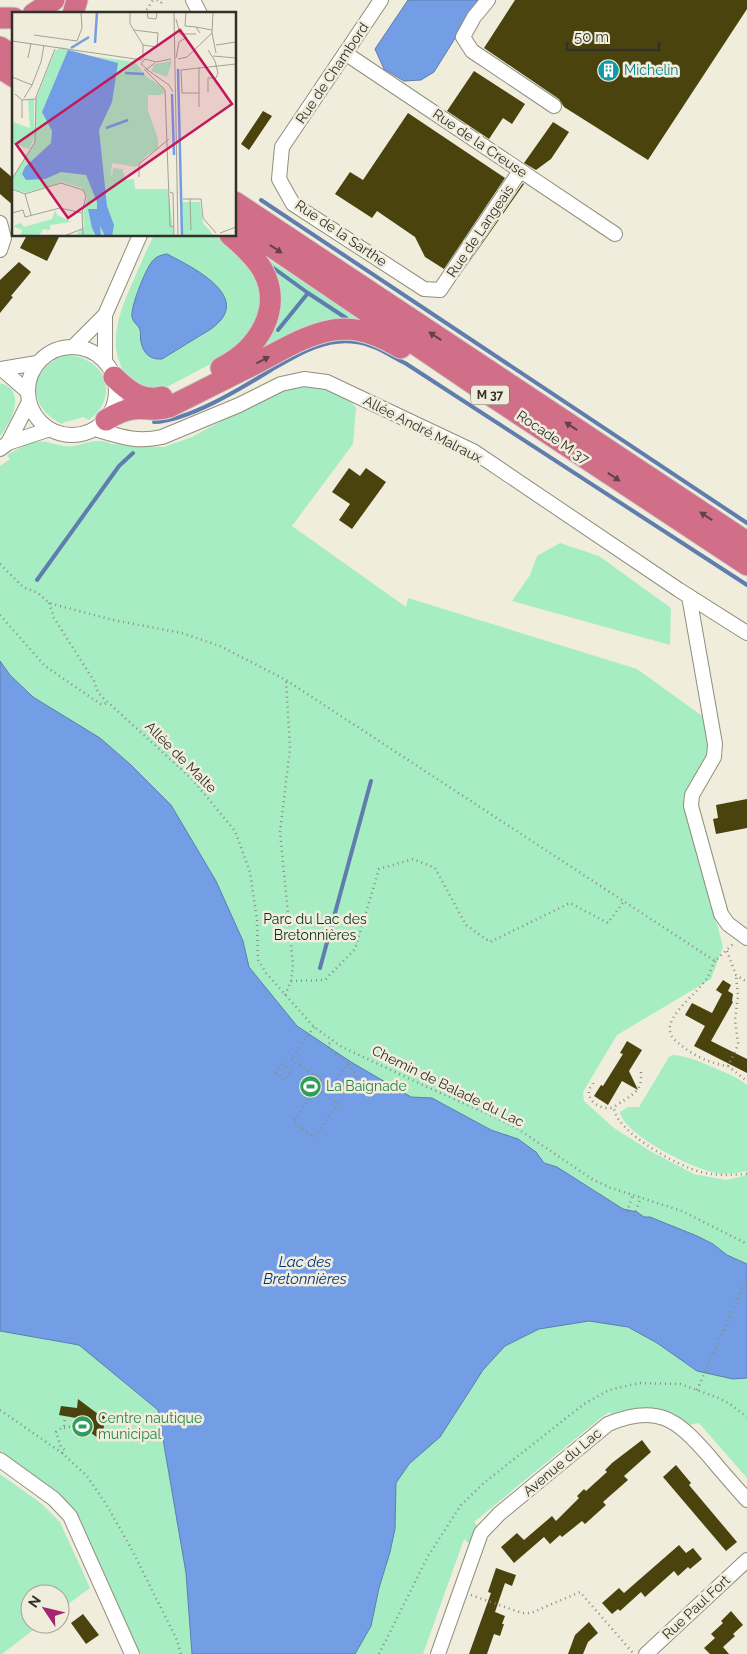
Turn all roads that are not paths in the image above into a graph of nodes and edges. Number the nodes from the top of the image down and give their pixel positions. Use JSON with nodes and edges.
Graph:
{"nodes":[{"id":1,"x":54,"y":0,"type":"edge"},
{"id":2,"x":193,"y":0,"type":"edge"},
{"id":3,"x":381,"y":0,"type":"edge"},
{"id":4,"x":488,"y":0,"type":"edge"},
{"id":5,"x":36,"y":12,"type":"edge"},
{"id":6,"x":199,"y":12,"type":"edge"},
{"id":7,"x":0,"y":47,"type":"edge"},
{"id":8,"x":345,"y":52,"type":"junction"},
{"id":9,"x":12,"y":55,"type":"edge"},
{"id":10,"x":0,"y":68,"type":"edge"},
{"id":11,"x":12,"y":76,"type":"edge"},
{"id":12,"x":554,"y":106,"type":"dead end"},
{"id":13,"x":282,"y":147,"type":"joint"},
{"id":14,"x":520,"y":171,"type":"junction"},
{"id":15,"x":236,"y":203,"type":"edge"},
{"id":16,"x":0,"y":223,"type":"edge"},
{"id":17,"x":236,"y":223,"type":"edge"},
{"id":18,"x":615,"y":234,"type":"dead end"},
{"id":19,"x":140,"y":236,"type":"edge"},
{"id":20,"x":231,"y":236,"type":"edge"},
{"id":21,"x":0,"y":250,"type":"edge"},
{"id":22,"x":440,"y":290,"type":"joint"},
{"id":23,"x":104,"y":315,"type":"junction"},
{"id":24,"x":74,"y":346,"type":"junction"},
{"id":25,"x":37,"y":364,"type":"junction"},
{"id":26,"x":2,"y":369,"type":"edge"},
{"id":27,"x":110,"y":369,"type":"junction"},
{"id":28,"x":484,"y":391,"type":"junction"},
{"id":29,"x":28,"y":397,"type":"junction"},
{"id":30,"x":100,"y":424,"type":"junction"},
{"id":31,"x":50,"y":429,"type":"junction"},
{"id":32,"x":4,"y":446,"type":"edge"},
{"id":33,"x":747,"y":542,"type":"edge"},
{"id":34,"x":747,"y":565,"type":"edge"},
{"id":35,"x":689,"y":596,"type":"junction"},
{"id":36,"x":747,"y":633,"type":"edge"},
{"id":37,"x":744,"y":936,"type":"edge"},
{"id":38,"x":0,"y":1460,"type":"edge"},
{"id":39,"x":747,"y":1500,"type":"edge"},
{"id":40,"x":747,"y":1560,"type":"edge"},
{"id":41,"x":132,"y":1654,"type":"edge"},
{"id":42,"x":438,"y":1654,"type":"edge"},
{"id":43,"x":646,"y":1654,"type":"edge"}],
"edges":[{"from":1,"to":5,"type":"highway"},
{"from":2,"to":6,"type":"street"},
{"from":3,"to":8,"type":"street","name":"Rue de Chambord"},
{"from":4,"to":12,"type":"street"},
{"from":7,"to":9,"type":"highway"},
{"from":8,"to":13,"type":"street","name":"Rue de Chambord"},
{"from":8,"to":14,"type":"street","name":"Rue de la Creuse"},
{"from":10,"to":11,"type":"highway"},
{"from":13,"to":22,"type":"street","name":"Rue de la Sarthe"},
{"from":14,"to":18,"type":"street","name":"Rue de la Creuse"},
{"from":14,"to":22,"type":"street","name":"Rue de Langeais"},
{"from":33,"to":15,"type":"highway","name":"Rocade M 37","number":"M 37","one_way":true},
{"from":16,"to":21,"type":"street"},
{"from":17,"to":28,"type":"highway","name":"Rocade M 37","number":"M 37","one_way":true},
{"from":19,"to":23,"type":"street"},
{"from":20,"to":27,"type":"highway"},
{"from":23,"to":24,"type":"street"},
{"from":23,"to":27,"type":"street"},
{"from":24,"to":25,"type":"street"},
{"from":24,"to":27,"type":"street"},
{"from":25,"to":26,"type":"street"},
{"from":25,"to":29,"type":"street"},
{"from":26,"to":29,"type":"street"},
{"from":27,"to":30,"type":"street"},
{"from":30,"to":28,"type":"highway","number":"M 37","one_way":true},
{"from":28,"to":34,"type":"highway","name":"Rocade M 37","number":"M 37","one_way":true},
{"from":29,"to":31,"type":"street"},
{"from":29,"to":32,"type":"street"},
{"from":30,"to":31,"type":"street"},
{"from":30,"to":35,"type":"street","name":"Allée André Malraux"},
{"from":31,"to":32,"type":"street"},
{"from":35,"to":36,"type":"street","name":"Allée André Malraux"},
{"from":35,"to":37,"type":"street"},
{"from":38,"to":41,"type":"street"},
{"from":39,"to":42,"type":"street","name":"Avenue du Lac"},
{"from":40,"to":43,"type":"street","name":"Rue Paul Fort"}]}
